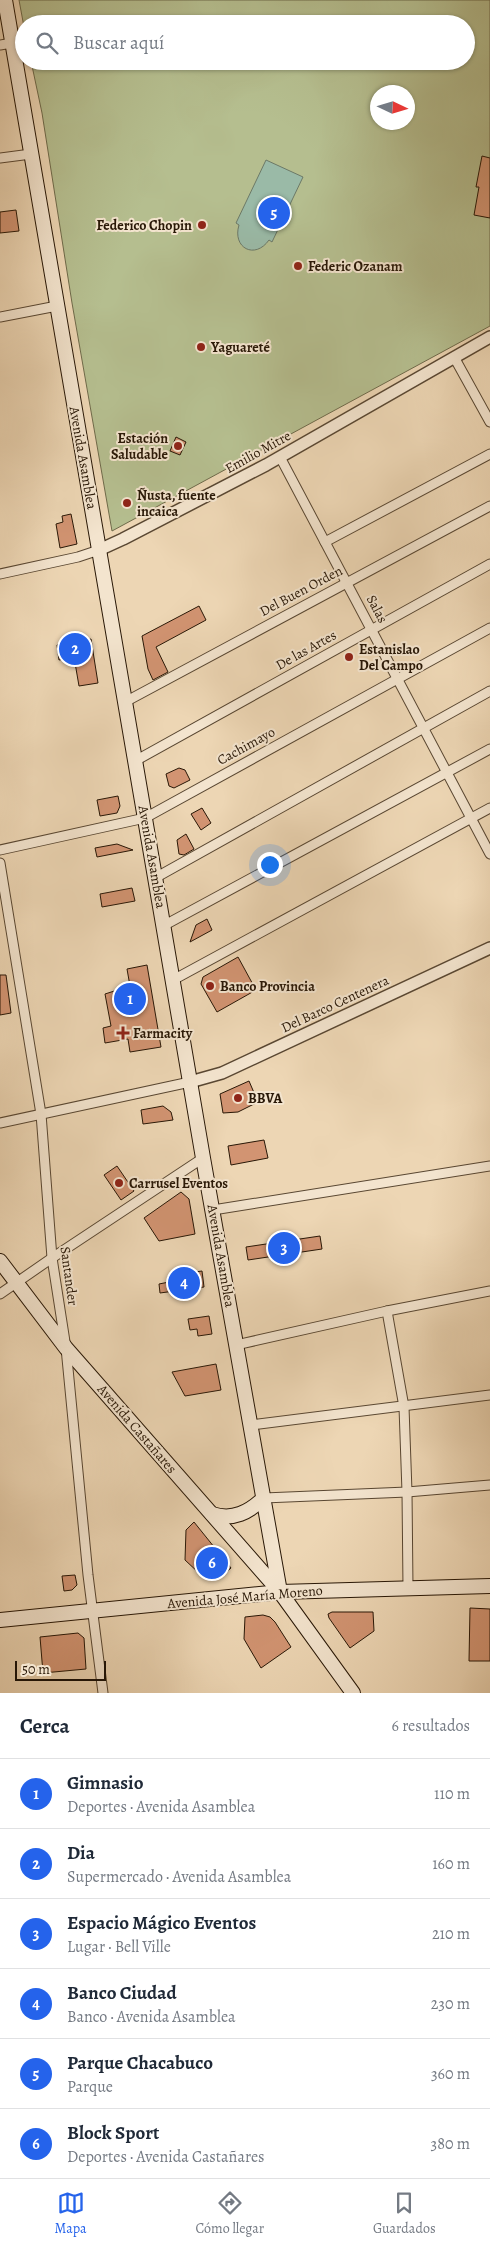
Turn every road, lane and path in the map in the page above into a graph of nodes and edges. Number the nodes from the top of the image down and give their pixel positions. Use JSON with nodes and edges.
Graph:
{"nodes":[{"id":1,"x":5,"y":0,"type":"edge"},
{"id":2,"x":6,"y":44,"type":"edge"},
{"id":3,"x":31,"y":154,"type":"junction"},
{"id":4,"x":0,"y":158,"type":"edge"},
{"id":5,"x":57,"y":306,"type":"junction"},
{"id":6,"x":0,"y":317,"type":"edge"},
{"id":7,"x":490,"y":337,"type":"edge"},
{"id":8,"x":454,"y":357,"type":"junction"},
{"id":9,"x":490,"y":422,"type":"edge"},
{"id":10,"x":490,"y":454,"type":"edge"},
{"id":11,"x":280,"y":457,"type":"junction"},
{"id":12,"x":490,"y":506,"type":"edge"},
{"id":13,"x":325,"y":542,"type":"junction"},
{"id":14,"x":99,"y":550,"type":"junction"},
{"id":15,"x":490,"y":564,"type":"edge"},
{"id":16,"x":0,"y":574,"type":"edge"},
{"id":17,"x":347,"y":582,"type":"junction"},
{"id":18,"x":490,"y":628,"type":"edge"},
{"id":19,"x":371,"y":629,"type":"junction"},
{"id":20,"x":398,"y":678,"type":"junction"},
{"id":21,"x":490,"y":692,"type":"edge"},
{"id":22,"x":125,"y":702,"type":"junction"},
{"id":23,"x":424,"y":727,"type":"junction"},
{"id":24,"x":490,"y":749,"type":"edge"},
{"id":25,"x":135,"y":761,"type":"junction"},
{"id":26,"x":448,"y":772,"type":"junction"},
{"id":27,"x":490,"y":808,"type":"edge"},
{"id":28,"x":145,"y":818,"type":"junction"},
{"id":29,"x":472,"y":818,"type":"junction"},
{"id":30,"x":0,"y":850,"type":"edge"},
{"id":31,"x":490,"y":854,"type":"edge"},
{"id":32,"x":0,"y":863,"type":"edge"},
{"id":33,"x":155,"y":878,"type":"junction"},
{"id":34,"x":164,"y":926,"type":"junction"},
{"id":35,"x":490,"y":948,"type":"edge"},
{"id":36,"x":172,"y":980,"type":"junction"},
{"id":37,"x":190,"y":1082,"type":"junction"},
{"id":38,"x":41,"y":1114,"type":"junction"},
{"id":39,"x":0,"y":1123,"type":"edge"},
{"id":40,"x":203,"y":1158,"type":"junction"},
{"id":41,"x":490,"y":1166,"type":"edge"},
{"id":42,"x":213,"y":1210,"type":"junction"},
{"id":43,"x":52,"y":1258,"type":"junction"},
{"id":44,"x":0,"y":1261,"type":"edge"},
{"id":45,"x":16,"y":1284,"type":"junction"},
{"id":46,"x":490,"y":1291,"type":"edge"},
{"id":47,"x":0,"y":1294,"type":"edge"},
{"id":48,"x":387,"y":1311,"type":"junction"},
{"id":49,"x":236,"y":1345,"type":"junction"},
{"id":50,"x":66,"y":1348,"type":"junction"},
{"id":51,"x":490,"y":1395,"type":"edge"},
{"id":52,"x":404,"y":1407,"type":"junction"},
{"id":53,"x":251,"y":1425,"type":"junction"},
{"id":54,"x":490,"y":1485,"type":"edge"},
{"id":55,"x":407,"y":1492,"type":"junction"},
{"id":56,"x":264,"y":1498,"type":"junction"},
{"id":57,"x":212,"y":1514,"type":"junction"},
{"id":58,"x":490,"y":1586,"type":"edge"},
{"id":59,"x":408,"y":1587,"type":"junction"},
{"id":60,"x":280,"y":1592,"type":"junction"},
{"id":61,"x":94,"y":1610,"type":"junction"},
{"id":62,"x":0,"y":1620,"type":"edge"},
{"id":63,"x":103,"y":1693,"type":"edge"},
{"id":64,"x":353,"y":1693,"type":"edge"}],
"edges":[{"from":1,"to":2,"type":"main road","name":"Avenida Asamblea"},
{"from":2,"to":3,"type":"main road","name":"Avenida Asamblea"},
{"from":3,"to":4,"type":"street"},
{"from":3,"to":5,"type":"main road","name":"Avenida Asamblea"},
{"from":5,"to":6,"type":"street"},
{"from":5,"to":14,"type":"main road","name":"Avenida Asamblea"},
{"from":7,"to":8,"type":"street","name":"Emilio Mitre"},
{"from":8,"to":9,"type":"street"},
{"from":8,"to":11,"type":"street","name":"Emilio Mitre"},
{"from":10,"to":13,"type":"street"},
{"from":11,"to":13,"type":"street","name":"Salas"},
{"from":11,"to":14,"type":"street","name":"Emilio Mitre"},
{"from":12,"to":17,"type":"street","name":"Del Buen Orden"},
{"from":13,"to":17,"type":"street","name":"Salas"},
{"from":14,"to":16,"type":"street","name":"Emilio Mitre"},
{"from":14,"to":22,"type":"main road","name":"Avenida Asamblea"},
{"from":15,"to":19,"type":"street","name":"De las Artes"},
{"from":17,"to":19,"type":"street","name":"Salas"},
{"from":17,"to":22,"type":"street","name":"Del Buen Orden"},
{"from":18,"to":20,"type":"street","name":"Cachimayo"},
{"from":19,"to":20,"type":"street","name":"Salas"},
{"from":19,"to":25,"type":"street","name":"De las Artes"},
{"from":20,"to":23,"type":"street","name":"Salas"},
{"from":20,"to":28,"type":"street","name":"Cachimayo"},
{"from":21,"to":23,"type":"street"},
{"from":22,"to":25,"type":"main road","name":"Avenida Asamblea"},
{"from":23,"to":26,"type":"street","name":"Salas"},
{"from":23,"to":33,"type":"street"},
{"from":24,"to":26,"type":"street"},
{"from":25,"to":28,"type":"main road","name":"Avenida Asamblea"},
{"from":26,"to":29,"type":"street","name":"Salas"},
{"from":26,"to":34,"type":"street"},
{"from":27,"to":29,"type":"street"},
{"from":28,"to":30,"type":"street","name":"Cachimayo"},
{"from":28,"to":33,"type":"main road","name":"Avenida Asamblea"},
{"from":29,"to":31,"type":"street","name":"Salas"},
{"from":29,"to":36,"type":"street"},
{"from":32,"to":38,"type":"street","name":"Santander"},
{"from":33,"to":34,"type":"main road","name":"Avenida Asamblea"},
{"from":34,"to":36,"type":"main road","name":"Avenida Asamblea"},
{"from":35,"to":37,"type":"street","name":"Del Barco Centenera"},
{"from":36,"to":37,"type":"main road","name":"Avenida Asamblea"},
{"from":37,"to":38,"type":"street"},
{"from":37,"to":40,"type":"main road","name":"Avenida Asamblea"},
{"from":38,"to":39,"type":"street"},
{"from":38,"to":43,"type":"street","name":"Santander"},
{"from":40,"to":42,"type":"main road","name":"Avenida Asamblea"},
{"from":40,"to":43,"type":"street"},
{"from":41,"to":42,"type":"street"},
{"from":42,"to":49,"type":"main road","name":"Avenida Asamblea"},
{"from":43,"to":45,"type":"street"},
{"from":43,"to":50,"type":"street","name":"Santander"},
{"from":44,"to":45,"type":"main road","name":"Avenida Castañares"},
{"from":45,"to":47,"type":"street"},
{"from":45,"to":50,"type":"main road","name":"Avenida Castañares"},
{"from":46,"to":48,"type":"street"},
{"from":48,"to":49,"type":"street"},
{"from":48,"to":52,"type":"street"},
{"from":49,"to":53,"type":"main road","name":"Avenida Asamblea"},
{"from":50,"to":57,"type":"main road","name":"Avenida Castañares"},
{"from":50,"to":61,"type":"street","name":"Santander"},
{"from":51,"to":52,"type":"street"},
{"from":52,"to":53,"type":"street"},
{"from":52,"to":55,"type":"street"},
{"from":53,"to":56,"type":"main road","name":"Avenida Asamblea"},
{"from":54,"to":55,"type":"street"},
{"from":55,"to":56,"type":"street"},
{"from":55,"to":59,"type":"street"},
{"from":56,"to":57,"type":"main road"},
{"from":56,"to":60,"type":"main road","name":"Avenida Asamblea"},
{"from":57,"to":60,"type":"main road","name":"Avenida Castañares"},
{"from":58,"to":59,"type":"main road","name":"Avenida José María Moreno"},
{"from":59,"to":60,"type":"main road","name":"Avenida José María Moreno"},
{"from":60,"to":61,"type":"main road","name":"Avenida José María Moreno"},
{"from":60,"to":64,"type":"main road","name":"Avenida Asamblea"},
{"from":61,"to":62,"type":"main road","name":"Avenida José María Moreno"},
{"from":61,"to":63,"type":"street","name":"Santander"}]}
